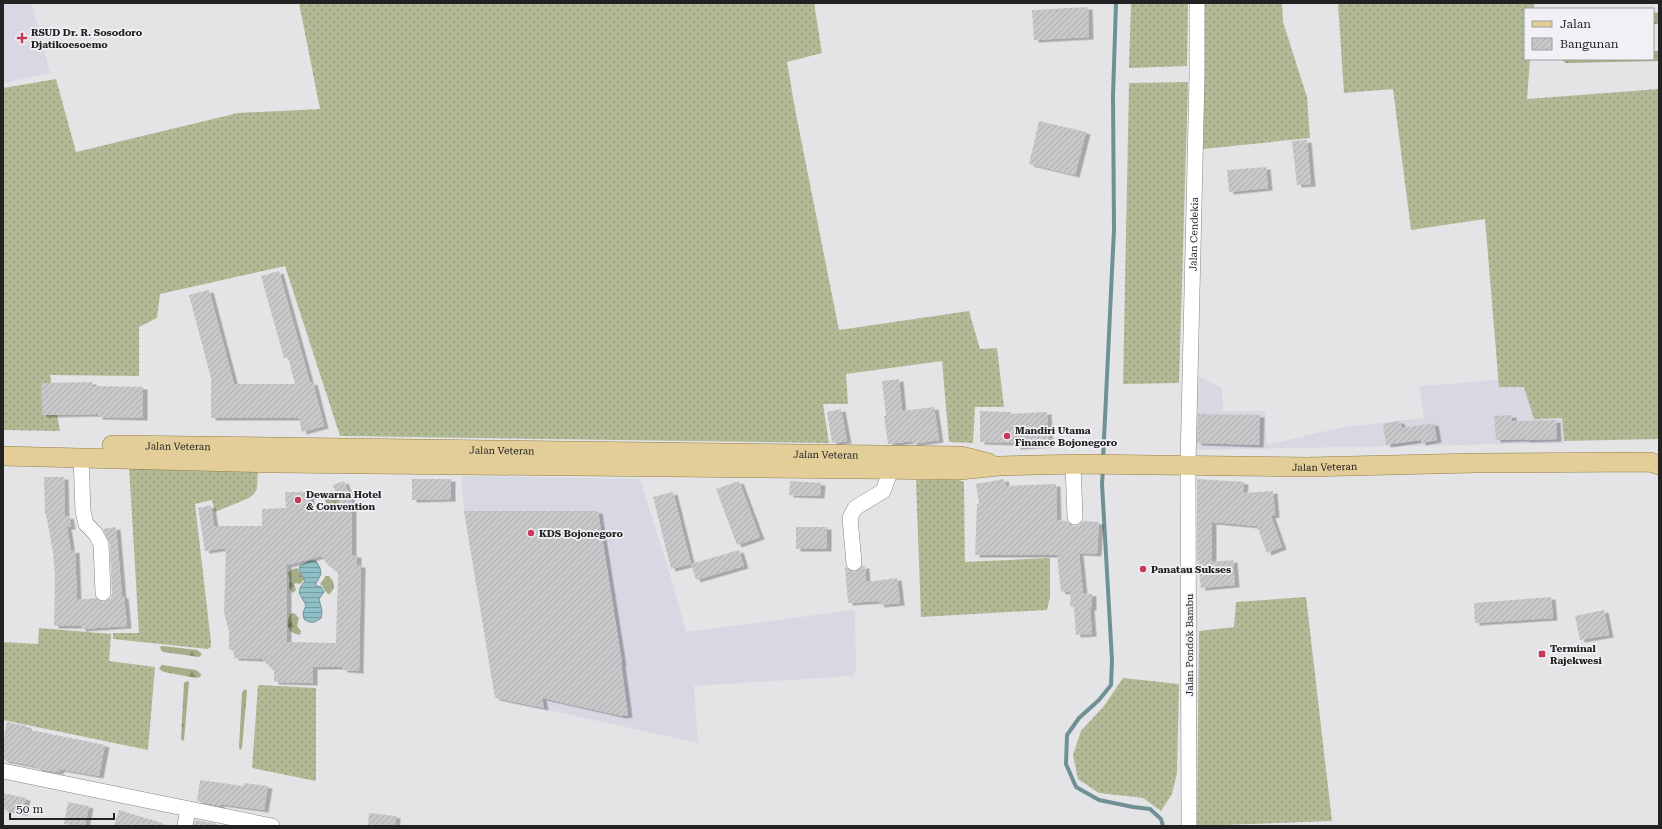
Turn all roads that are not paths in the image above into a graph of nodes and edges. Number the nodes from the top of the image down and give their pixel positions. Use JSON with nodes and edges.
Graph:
{"nodes":[{"id":1,"x":1197,"y":3,"type":"edge"},
{"id":2,"x":3,"y":443,"type":"edge"},
{"id":3,"x":3,"y":456,"type":"edge"},
{"id":4,"x":81,"y":457,"type":"junction"},
{"id":5,"x":1656,"y":462,"type":"edge"},
{"id":6,"x":1188,"y":464,"type":"junction"},
{"id":7,"x":1077,"y":465,"type":"junction"},
{"id":8,"x":999,"y":466,"type":"junction"},
{"id":9,"x":891,"y":470,"type":"junction"},
{"id":10,"x":1075,"y":517,"type":"dead end"},
{"id":11,"x":854,"y":563,"type":"dead end"},
{"id":12,"x":103,"y":593,"type":"dead end"},
{"id":13,"x":3,"y":771,"type":"edge"},
{"id":14,"x":188,"y":809,"type":"junction"},
{"id":15,"x":185,"y":826,"type":"edge"},
{"id":16,"x":272,"y":826,"type":"edge"},
{"id":17,"x":1189,"y":826,"type":"edge"}],
"edges":[{"from":1,"to":6,"type":"street","name":"Jalan Cendekia"},
{"from":2,"to":8,"type":"main road","name":"Jalan Veteran"},
{"from":3,"to":4,"type":"main road","name":"Jalan Veteran"},
{"from":4,"to":9,"type":"main road","name":"Jalan Veteran"},
{"from":4,"to":12,"type":"street"},
{"from":5,"to":6,"type":"main road","name":"Jalan Veteran"},
{"from":6,"to":7,"type":"main road","name":"Jalan Veteran"},
{"from":6,"to":17,"type":"street","name":"Jalan Pondok Bambu"},
{"from":7,"to":8,"type":"main road","name":"Jalan Veteran"},
{"from":7,"to":10,"type":"street"},
{"from":8,"to":9,"type":"main road","name":"Jalan Veteran"},
{"from":9,"to":11,"type":"street"},
{"from":13,"to":14,"type":"street"},
{"from":14,"to":15,"type":"street"},
{"from":14,"to":16,"type":"street"}]}
